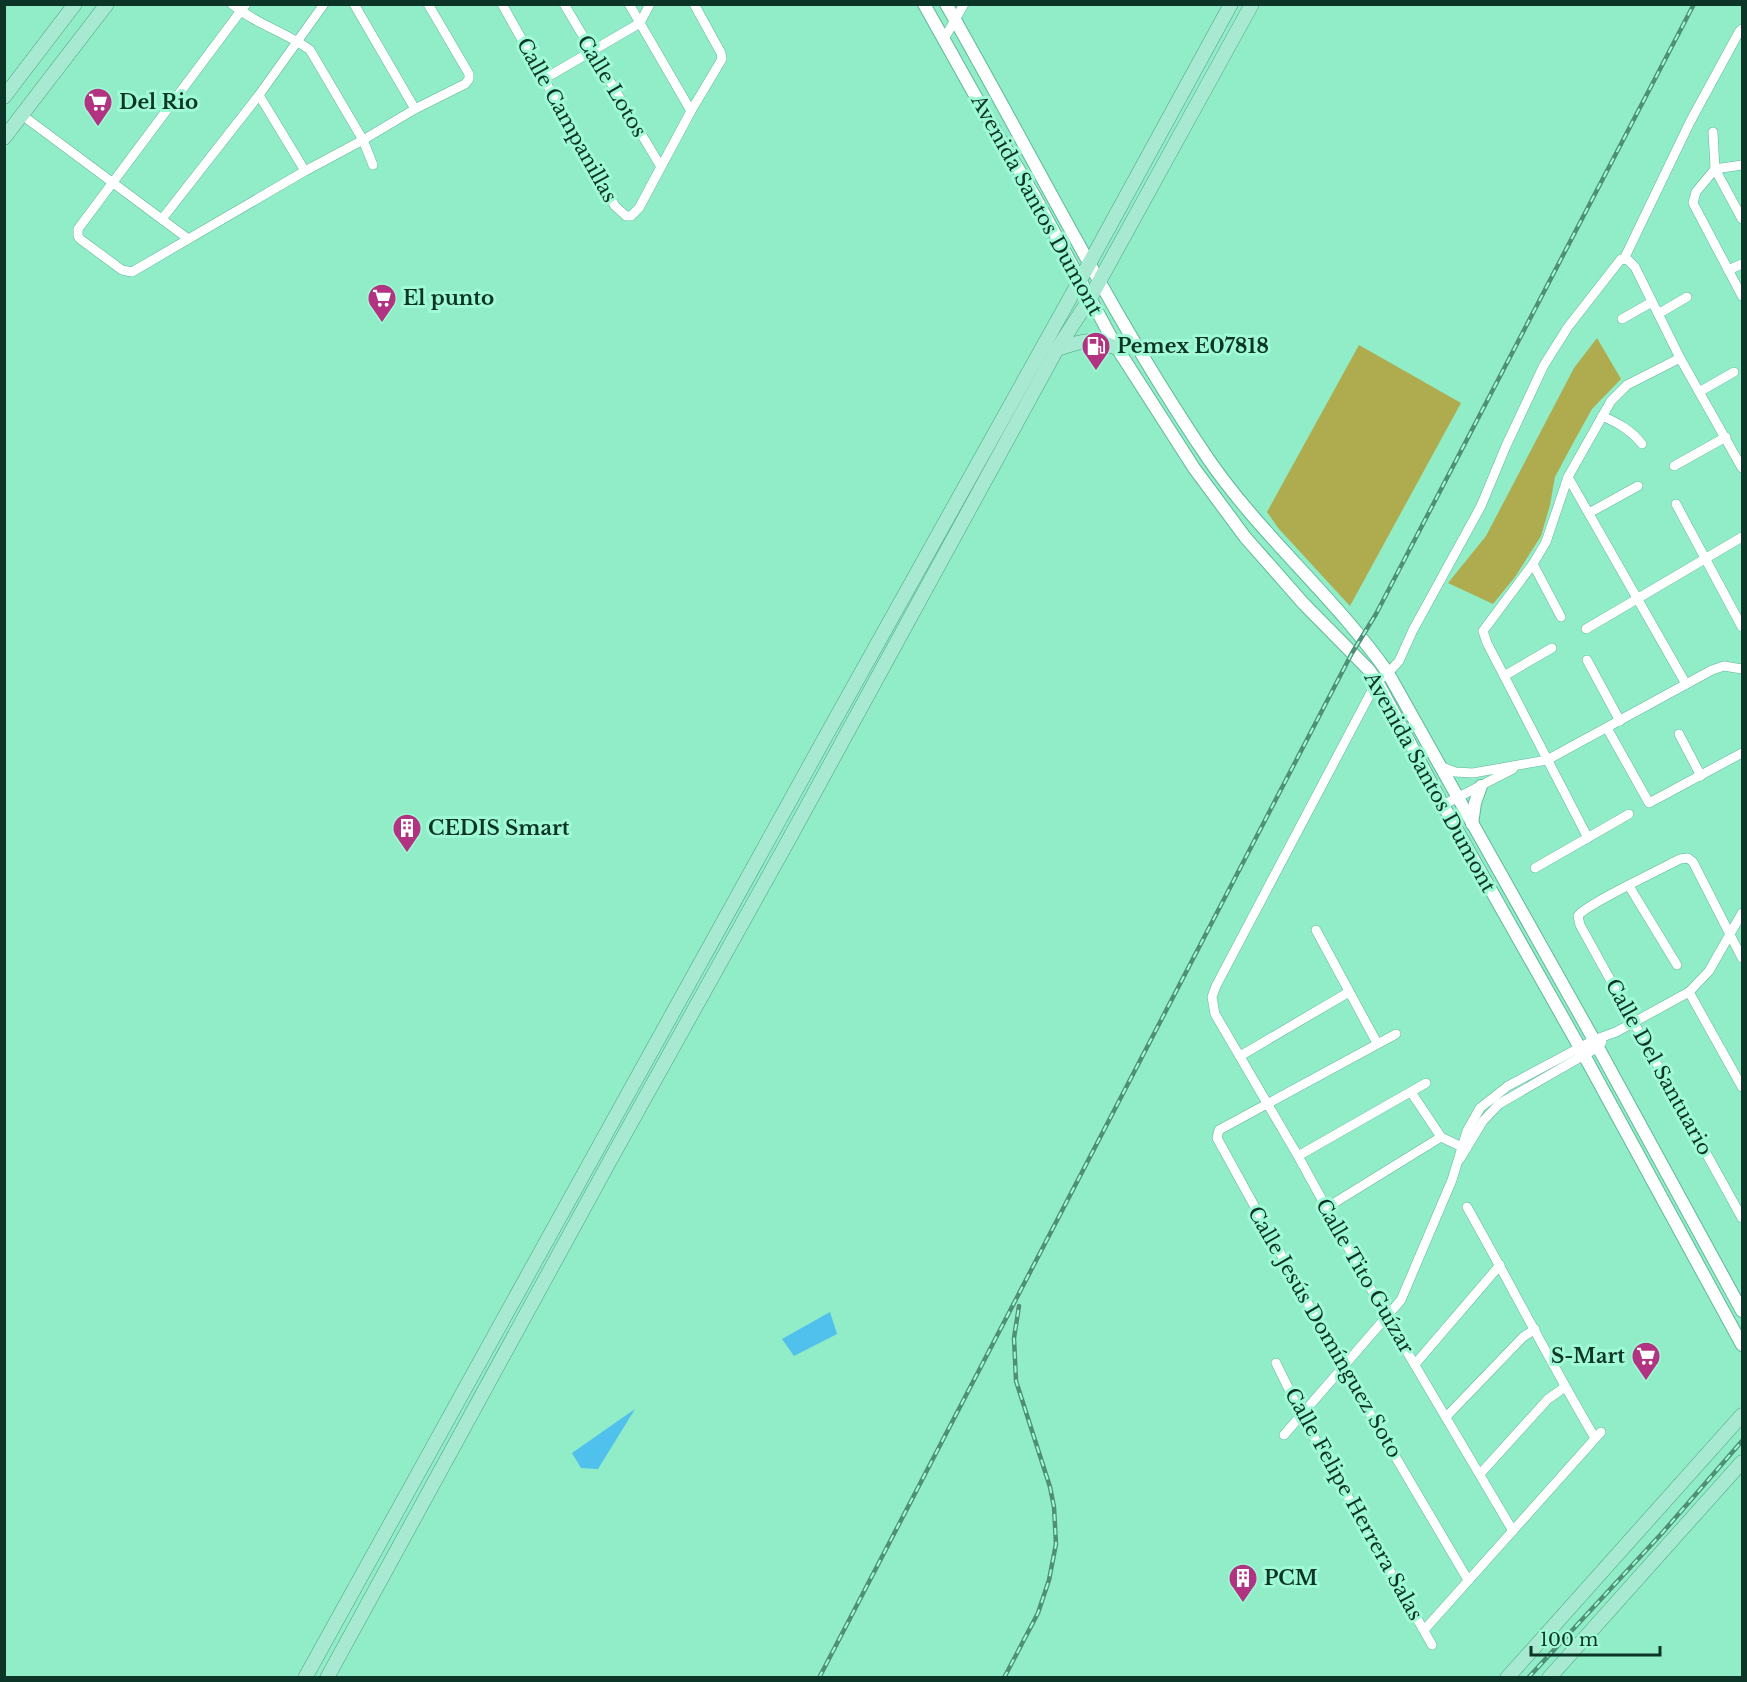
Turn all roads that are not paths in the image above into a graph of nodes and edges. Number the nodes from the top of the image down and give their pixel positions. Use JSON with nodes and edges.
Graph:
{"nodes":[{"id":1,"x":75,"y":4,"type":"edge"},
{"id":2,"x":107,"y":4,"type":"edge"},
{"id":3,"x":231,"y":4,"type":"edge"},
{"id":4,"x":324,"y":4,"type":"edge"},
{"id":5,"x":354,"y":4,"type":"edge"},
{"id":6,"x":429,"y":4,"type":"edge"},
{"id":7,"x":502,"y":4,"type":"edge"},
{"id":8,"x":564,"y":4,"type":"edge"},
{"id":9,"x":629,"y":4,"type":"edge"},
{"id":10,"x":650,"y":4,"type":"edge"},
{"id":11,"x":694,"y":4,"type":"edge"},
{"id":12,"x":924,"y":4,"type":"edge"},
{"id":13,"x":946,"y":4,"type":"edge"},
{"id":14,"x":964,"y":4,"type":"edge"},
{"id":15,"x":1231,"y":4,"type":"edge"},
{"id":16,"x":1252,"y":4,"type":"edge"},
{"id":17,"x":244,"y":8,"type":"edge"},
{"id":18,"x":956,"y":22,"type":"junction"},
{"id":19,"x":640,"y":23,"type":"junction"},
{"id":20,"x":1743,"y":29,"type":"edge"},
{"id":21,"x":944,"y":39,"type":"junction"},
{"id":22,"x":298,"y":41,"type":"junction"},
{"id":23,"x":591,"y":51,"type":"junction"},
{"id":24,"x":544,"y":79,"type":"junction"},
{"id":25,"x":259,"y":95,"type":"junction"},
{"id":26,"x":4,"y":97,"type":"edge"},
{"id":27,"x":415,"y":109,"type":"junction"},
{"id":28,"x":691,"y":111,"type":"junction"},
{"id":29,"x":22,"y":115,"type":"junction"},
{"id":30,"x":1713,"y":132,"type":"dead end"},
{"id":31,"x":4,"y":138,"type":"edge"},
{"id":32,"x":363,"y":140,"type":"junction"},
{"id":33,"x":373,"y":165,"type":"dead end"},
{"id":34,"x":1743,"y":165,"type":"edge"},
{"id":35,"x":661,"y":167,"type":"junction"},
{"id":36,"x":1715,"y":169,"type":"junction"},
{"id":37,"x":305,"y":171,"type":"junction"},
{"id":38,"x":112,"y":182,"type":"junction"},
{"id":39,"x":1048,"y":188,"type":"junction"},
{"id":40,"x":1034,"y":195,"type":"junction"},
{"id":41,"x":162,"y":219,"type":"junction"},
{"id":42,"x":1743,"y":219,"type":"edge"},
{"id":43,"x":187,"y":238,"type":"junction"},
{"id":44,"x":1620,"y":262,"type":"junction"},
{"id":45,"x":1089,"y":264,"type":"junction"},
{"id":46,"x":1743,"y":264,"type":"edge"},
{"id":47,"x":1728,"y":270,"type":"junction"},
{"id":48,"x":1081,"y":278,"type":"junction"},
{"id":49,"x":1099,"y":283,"type":"junction"},
{"id":50,"x":1743,"y":296,"type":"edge"},
{"id":51,"x":1687,"y":297,"type":"dead end"},
{"id":52,"x":1089,"y":300,"type":"junction"},
{"id":53,"x":1652,"y":302,"type":"junction"},
{"id":54,"x":1658,"y":314,"type":"junction"},
{"id":55,"x":1622,"y":320,"type":"dead end"},
{"id":56,"x":1117,"y":348,"type":"junction"},
{"id":57,"x":1057,"y":349,"type":"junction"},
{"id":58,"x":1680,"y":358,"type":"junction"},
{"id":59,"x":1734,"y":372,"type":"dead end"},
{"id":60,"x":1700,"y":392,"type":"junction"},
{"id":61,"x":1602,"y":416,"type":"junction"},
{"id":62,"x":1725,"y":437,"type":"junction"},
{"id":63,"x":1642,"y":444,"type":"dead end"},
{"id":64,"x":1674,"y":466,"type":"dead end"},
{"id":65,"x":1743,"y":468,"type":"edge"},
{"id":66,"x":1568,"y":477,"type":"junction"},
{"id":67,"x":1638,"y":486,"type":"dead end"},
{"id":68,"x":1677,"y":504,"type":"dead end"},
{"id":69,"x":1589,"y":513,"type":"junction"},
{"id":70,"x":1743,"y":537,"type":"edge"},
{"id":71,"x":1705,"y":557,"type":"junction"},
{"id":72,"x":1533,"y":564,"type":"junction"},
{"id":73,"x":1637,"y":597,"type":"junction"},
{"id":74,"x":1561,"y":618,"type":"dead end"},
{"id":75,"x":1743,"y":627,"type":"edge"},
{"id":76,"x":1586,"y":629,"type":"dead end"},
{"id":77,"x":1552,"y":648,"type":"dead end"},
{"id":78,"x":1587,"y":660,"type":"dead end"},
{"id":79,"x":1743,"y":669,"type":"edge"},
{"id":80,"x":1388,"y":673,"type":"junction"},
{"id":81,"x":1504,"y":676,"type":"junction"},
{"id":82,"x":1377,"y":681,"type":"junction"},
{"id":83,"x":1686,"y":684,"type":"junction"},
{"id":84,"x":1620,"y":721,"type":"junction"},
{"id":85,"x":1607,"y":728,"type":"junction"},
{"id":86,"x":1679,"y":734,"type":"dead end"},
{"id":87,"x":1743,"y":753,"type":"edge"},
{"id":88,"x":1547,"y":760,"type":"junction"},
{"id":89,"x":1440,"y":766,"type":"junction"},
{"id":90,"x":1515,"y":767,"type":"junction"},
{"id":91,"x":1701,"y":776,"type":"junction"},
{"id":92,"x":1480,"y":786,"type":"junction"},
{"id":93,"x":1457,"y":798,"type":"junction"},
{"id":94,"x":1443,"y":805,"type":"junction"},
{"id":95,"x":1629,"y":814,"type":"dead end"},
{"id":96,"x":1472,"y":825,"type":"junction"},
{"id":97,"x":1588,"y":838,"type":"junction"},
{"id":98,"x":1535,"y":868,"type":"dead end"},
{"id":99,"x":1629,"y":886,"type":"junction"},
{"id":100,"x":1743,"y":913,"type":"edge"},
{"id":101,"x":1316,"y":930,"type":"dead end"},
{"id":102,"x":1731,"y":936,"type":"junction"},
{"id":103,"x":1743,"y":958,"type":"edge"},
{"id":104,"x":1677,"y":966,"type":"dead end"},
{"id":105,"x":1349,"y":992,"type":"junction"},
{"id":106,"x":1689,"y":992,"type":"junction"},
{"id":107,"x":1635,"y":1022,"type":"junction"},
{"id":108,"x":1396,"y":1034,"type":"dead end"},
{"id":109,"x":1599,"y":1042,"type":"junction"},
{"id":110,"x":1377,"y":1043,"type":"junction"},
{"id":111,"x":1582,"y":1051,"type":"junction"},
{"id":112,"x":1240,"y":1056,"type":"junction"},
{"id":113,"x":1426,"y":1083,"type":"dead end"},
{"id":114,"x":1743,"y":1087,"type":"edge"},
{"id":115,"x":1411,"y":1092,"type":"junction"},
{"id":116,"x":1267,"y":1103,"type":"junction"},
{"id":117,"x":1441,"y":1137,"type":"junction"},
{"id":118,"x":1464,"y":1148,"type":"junction"},
{"id":119,"x":597,"y":1150,"type":"junction"},
{"id":120,"x":1298,"y":1156,"type":"junction"},
{"id":121,"x":612,"y":1157,"type":"junction"},
{"id":122,"x":1467,"y":1207,"type":"dead end"},
{"id":123,"x":1326,"y":1208,"type":"junction"},
{"id":124,"x":1743,"y":1218,"type":"edge"},
{"id":125,"x":1500,"y":1265,"type":"junction"},
{"id":126,"x":1743,"y":1311,"type":"edge"},
{"id":127,"x":1387,"y":1318,"type":"junction"},
{"id":128,"x":1534,"y":1329,"type":"junction"},
{"id":129,"x":1743,"y":1345,"type":"edge"},
{"id":130,"x":1276,"y":1363,"type":"dead end"},
{"id":131,"x":1416,"y":1363,"type":"junction"},
{"id":132,"x":1343,"y":1368,"type":"junction"},
{"id":133,"x":1564,"y":1387,"type":"junction"},
{"id":134,"x":1301,"y":1414,"type":"junction"},
{"id":135,"x":1743,"y":1415,"type":"edge"},
{"id":136,"x":1446,"y":1418,"type":"junction"},
{"id":137,"x":1284,"y":1435,"type":"dead end"},
{"id":138,"x":1743,"y":1462,"type":"edge"},
{"id":139,"x":1480,"y":1473,"type":"junction"},
{"id":140,"x":1513,"y":1531,"type":"junction"},
{"id":141,"x":1468,"y":1580,"type":"junction"},
{"id":142,"x":1425,"y":1629,"type":"junction"},
{"id":143,"x":1432,"y":1645,"type":"dead end"},
{"id":144,"x":305,"y":1677,"type":"edge"},
{"id":145,"x":327,"y":1677,"type":"edge"},
{"id":146,"x":1507,"y":1677,"type":"edge"},
{"id":147,"x":1549,"y":1677,"type":"edge"}],
"edges":[{"from":1,"to":26,"type":"main road"},
{"from":2,"to":29,"type":"main road"},
{"from":3,"to":17,"type":"street"},
{"from":4,"to":22,"type":"street"},
{"from":5,"to":27,"type":"street"},
{"from":6,"to":27,"type":"street"},
{"from":7,"to":24,"type":"street","name":"Calle Campanillas"},
{"from":8,"to":23,"type":"street","name":"Calle Lotos"},
{"from":9,"to":19,"type":"street"},
{"from":10,"to":19,"type":"street"},
{"from":11,"to":28,"type":"street","name":"Calle Campanillas"},
{"from":12,"to":21,"type":"main road","name":"Avenida Santos Dumont"},
{"from":13,"to":18,"type":"main road","name":"Avenida Santos Dumont"},
{"from":14,"to":18,"type":"street"},
{"from":15,"to":45,"type":"main road"},
{"from":16,"to":49,"type":"main road"},
{"from":17,"to":22,"type":"street"},
{"from":17,"to":38,"type":"street"},
{"from":18,"to":21,"type":"street"},
{"from":18,"to":39,"type":"main road","name":"Avenida Santos Dumont"},
{"from":19,"to":23,"type":"street"},
{"from":19,"to":28,"type":"street"},
{"from":20,"to":44,"type":"street"},
{"from":21,"to":40,"type":"main road","name":"Avenida Santos Dumont"},
{"from":22,"to":25,"type":"street"},
{"from":22,"to":32,"type":"street"},
{"from":23,"to":24,"type":"street"},
{"from":23,"to":35,"type":"street","name":"Calle Lotos"},
{"from":24,"to":35,"type":"street","name":"Calle Campanillas"},
{"from":25,"to":37,"type":"street"},
{"from":25,"to":41,"type":"street"},
{"from":27,"to":32,"type":"street"},
{"from":28,"to":35,"type":"street","name":"Calle Campanillas"},
{"from":29,"to":31,"type":"main road"},
{"from":29,"to":38,"type":"street"},
{"from":30,"to":36,"type":"street"},
{"from":32,"to":33,"type":"street"},
{"from":32,"to":37,"type":"street"},
{"from":34,"to":36,"type":"street"},
{"from":36,"to":42,"type":"street"},
{"from":36,"to":47,"type":"street"},
{"from":37,"to":43,"type":"street"},
{"from":38,"to":41,"type":"street"},
{"from":38,"to":43,"type":"street"},
{"from":39,"to":40,"type":"main road"},
{"from":39,"to":45,"type":"main road","name":"Avenida Santos Dumont"},
{"from":40,"to":48,"type":"main road","name":"Avenida Santos Dumont"},
{"from":41,"to":43,"type":"street"},
{"from":44,"to":53,"type":"street"},
{"from":44,"to":80,"type":"street"},
{"from":45,"to":48,"type":"main road"},
{"from":45,"to":49,"type":"main road","name":"Avenida Santos Dumont"},
{"from":46,"to":47,"type":"street"},
{"from":47,"to":50,"type":"street"},
{"from":48,"to":52,"type":"main road","name":"Avenida Santos Dumont"},
{"from":48,"to":119,"type":"main road"},
{"from":49,"to":52,"type":"main road"},
{"from":49,"to":80,"type":"main road","name":"Avenida Santos Dumont"},
{"from":51,"to":54,"type":"street"},
{"from":52,"to":56,"type":"main road","name":"Avenida Santos Dumont"},
{"from":52,"to":57,"type":"main road"},
{"from":53,"to":54,"type":"street"},
{"from":53,"to":55,"type":"street"},
{"from":54,"to":58,"type":"street"},
{"from":56,"to":57,"type":"main road"},
{"from":56,"to":82,"type":"main road","name":"Avenida Santos Dumont"},
{"from":57,"to":121,"type":"main road"},
{"from":58,"to":60,"type":"street"},
{"from":58,"to":61,"type":"street"},
{"from":59,"to":60,"type":"street"},
{"from":60,"to":62,"type":"street"},
{"from":61,"to":63,"type":"street"},
{"from":61,"to":66,"type":"street"},
{"from":62,"to":64,"type":"street"},
{"from":62,"to":65,"type":"street"},
{"from":66,"to":69,"type":"street"},
{"from":66,"to":72,"type":"street"},
{"from":67,"to":69,"type":"street"},
{"from":68,"to":71,"type":"street"},
{"from":69,"to":73,"type":"street"},
{"from":70,"to":71,"type":"street"},
{"from":71,"to":73,"type":"street"},
{"from":71,"to":75,"type":"street"},
{"from":72,"to":74,"type":"street"},
{"from":72,"to":81,"type":"street"},
{"from":73,"to":76,"type":"street"},
{"from":73,"to":83,"type":"street"},
{"from":77,"to":81,"type":"street"},
{"from":78,"to":84,"type":"street"},
{"from":79,"to":83,"type":"street"},
{"from":80,"to":82,"type":"street"},
{"from":80,"to":89,"type":"main road","name":"Avenida Santos Dumont"},
{"from":81,"to":88,"type":"street"},
{"from":82,"to":94,"type":"main road","name":"Avenida Santos Dumont"},
{"from":82,"to":112,"type":"street","name":"Calle Tito Guízar"},
{"from":83,"to":84,"type":"street"},
{"from":84,"to":85,"type":"street"},
{"from":85,"to":88,"type":"street"},
{"from":85,"to":91,"type":"street"},
{"from":86,"to":91,"type":"street"},
{"from":87,"to":91,"type":"street"},
{"from":88,"to":90,"type":"street"},
{"from":88,"to":97,"type":"street"},
{"from":89,"to":90,"type":"street"},
{"from":89,"to":93,"type":"main road","name":"Avenida Santos Dumont"},
{"from":90,"to":92,"type":"street"},
{"from":92,"to":93,"type":"street"},
{"from":92,"to":96,"type":"main road"},
{"from":93,"to":94,"type":"street"},
{"from":93,"to":96,"type":"main road","name":"Avenida Santos Dumont"},
{"from":94,"to":111,"type":"main road","name":"Avenida Santos Dumont"},
{"from":95,"to":97,"type":"street"},
{"from":96,"to":109,"type":"main road","name":"Avenida Santos Dumont"},
{"from":97,"to":98,"type":"street"},
{"from":99,"to":102,"type":"street"},
{"from":99,"to":104,"type":"street"},
{"from":99,"to":107,"type":"street","name":"Calle Del Santuario"},
{"from":100,"to":102,"type":"street"},
{"from":101,"to":105,"type":"street"},
{"from":102,"to":103,"type":"street"},
{"from":102,"to":106,"type":"street"},
{"from":105,"to":110,"type":"street"},
{"from":105,"to":112,"type":"street"},
{"from":106,"to":107,"type":"street"},
{"from":106,"to":114,"type":"street"},
{"from":107,"to":109,"type":"street"},
{"from":107,"to":124,"type":"street","name":"Calle Del Santuario"},
{"from":108,"to":110,"type":"street","name":"Calle Jesús Domínguez Soto"},
{"from":109,"to":111,"type":"street"},
{"from":109,"to":126,"type":"main road","name":"Avenida Santos Dumont"},
{"from":110,"to":116,"type":"street","name":"Calle Jesús Domínguez Soto"},
{"from":111,"to":118,"type":"street"},
{"from":111,"to":129,"type":"main road","name":"Avenida Santos Dumont"},
{"from":112,"to":116,"type":"street","name":"Calle Tito Guízar"},
{"from":113,"to":115,"type":"street"},
{"from":115,"to":117,"type":"street"},
{"from":115,"to":120,"type":"street"},
{"from":116,"to":120,"type":"street","name":"Calle Tito Guízar"},
{"from":116,"to":132,"type":"street","name":"Calle Jesús Domínguez Soto"},
{"from":117,"to":118,"type":"street"},
{"from":117,"to":123,"type":"street"},
{"from":118,"to":127,"type":"street"},
{"from":119,"to":121,"type":"main road"},
{"from":119,"to":144,"type":"main road"},
{"from":120,"to":123,"type":"street","name":"Calle Tito Guízar"},
{"from":121,"to":145,"type":"main road"},
{"from":122,"to":125,"type":"street"},
{"from":123,"to":127,"type":"street","name":"Calle Tito Guízar"},
{"from":125,"to":128,"type":"street"},
{"from":125,"to":131,"type":"street"},
{"from":127,"to":131,"type":"street","name":"Calle Tito Guízar"},
{"from":127,"to":132,"type":"street"},
{"from":128,"to":133,"type":"street"},
{"from":128,"to":136,"type":"street"},
{"from":130,"to":134,"type":"street","name":"Calle Felipe Herrera Salas"},
{"from":131,"to":136,"type":"street","name":"Calle Tito Guízar"},
{"from":132,"to":134,"type":"street"},
{"from":132,"to":141,"type":"street","name":"Calle Jesús Domínguez Soto"},
{"from":133,"to":139,"type":"street"},
{"from":133,"to":140,"type":"street"},
{"from":134,"to":137,"type":"street"},
{"from":134,"to":142,"type":"street","name":"Calle Felipe Herrera Salas"},
{"from":135,"to":146,"type":"main road"},
{"from":136,"to":139,"type":"street","name":"Calle Tito Guízar"},
{"from":138,"to":147,"type":"main road"},
{"from":139,"to":140,"type":"street","name":"Calle Tito Guízar"},
{"from":140,"to":141,"type":"street"},
{"from":141,"to":142,"type":"street"},
{"from":142,"to":143,"type":"street","name":"Calle Felipe Herrera Salas"}]}
